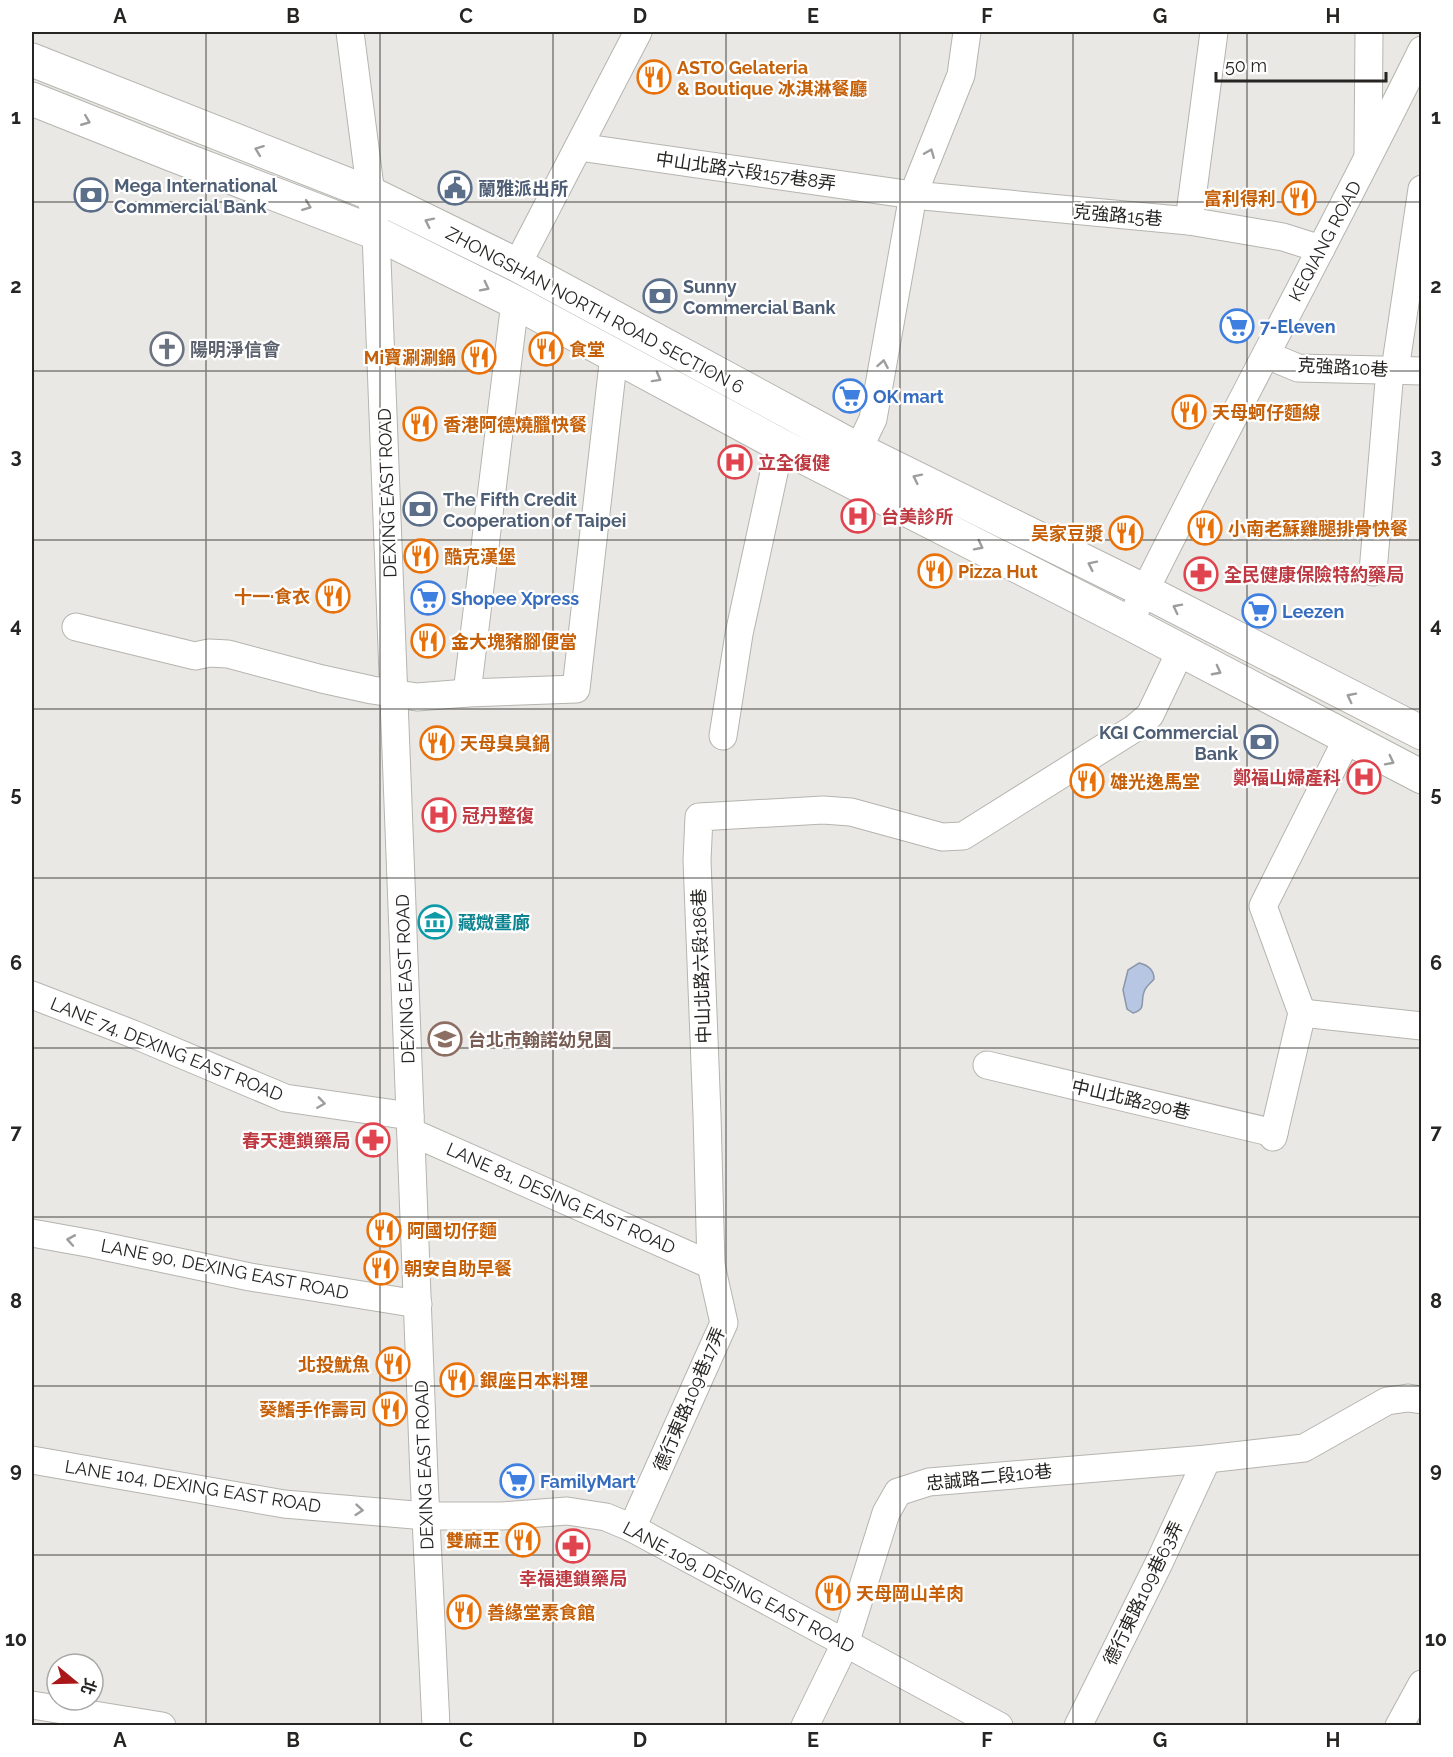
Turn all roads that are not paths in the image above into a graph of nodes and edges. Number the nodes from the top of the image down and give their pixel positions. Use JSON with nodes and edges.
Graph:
{"nodes":[{"id":1,"x":350,"y":32,"type":"edge"},
{"id":2,"x":638,"y":32,"type":"edge"},
{"id":3,"x":967,"y":32,"type":"edge"},
{"id":4,"x":1214,"y":32,"type":"edge"},
{"id":5,"x":1369,"y":32,"type":"edge"},
{"id":6,"x":1422,"y":50,"type":"edge"},
{"id":7,"x":32,"y":60,"type":"edge"},
{"id":8,"x":32,"y":99,"type":"edge"},
{"id":9,"x":579,"y":147,"type":"junction"},
{"id":10,"x":1368,"y":160,"type":"junction"},
{"id":11,"x":1422,"y":189,"type":"edge"},
{"id":12,"x":372,"y":194,"type":"junction"},
{"id":13,"x":913,"y":195,"type":"junction"},
{"id":14,"x":1189,"y":221,"type":"junction"},
{"id":15,"x":376,"y":232,"type":"junction"},
{"id":16,"x":1321,"y":249,"type":"junction"},
{"id":17,"x":517,"y":265,"type":"junction"},
{"id":18,"x":515,"y":302,"type":"junction"},
{"id":19,"x":614,"y":355,"type":"junction"},
{"id":20,"x":1267,"y":355,"type":"junction"},
{"id":21,"x":1392,"y":370,"type":"junction"},
{"id":22,"x":1422,"y":371,"type":"edge"},
{"id":23,"x":780,"y":445,"type":"junction"},
{"id":24,"x":851,"y":464,"type":"junction"},
{"id":25,"x":1373,"y":572,"type":"dead end"},
{"id":26,"x":1144,"y":591,"type":"junction"},
{"id":27,"x":1129,"y":623,"type":"junction"},
{"id":28,"x":76,"y":627,"type":"dead end"},
{"id":29,"x":1180,"y":652,"type":"junction"},
{"id":30,"x":395,"y":693,"type":"junction"},
{"id":31,"x":467,"y":693,"type":"junction"},
{"id":32,"x":1422,"y":733,"type":"edge"},
{"id":33,"x":723,"y":736,"type":"dead end"},
{"id":34,"x":1347,"y":739,"type":"junction"},
{"id":35,"x":1422,"y":777,"type":"edge"},
{"id":36,"x":32,"y":995,"type":"edge"},
{"id":37,"x":1302,"y":1013,"type":"junction"},
{"id":38,"x":1422,"y":1026,"type":"edge"},
{"id":39,"x":987,"y":1065,"type":"dead end"},
{"id":40,"x":411,"y":1124,"type":"junction"},
{"id":41,"x":32,"y":1233,"type":"edge"},
{"id":42,"x":711,"y":1265,"type":"junction"},
{"id":43,"x":418,"y":1304,"type":"junction"},
{"id":44,"x":1422,"y":1400,"type":"edge"},
{"id":45,"x":1207,"y":1459,"type":"junction"},
{"id":46,"x":32,"y":1460,"type":"edge"},
{"id":47,"x":426,"y":1516,"type":"junction"},
{"id":48,"x":632,"y":1528,"type":"junction"},
{"id":49,"x":845,"y":1644,"type":"junction"},
{"id":50,"x":1422,"y":1684,"type":"edge"},
{"id":51,"x":32,"y":1705,"type":"edge"},
{"id":52,"x":162,"y":1725,"type":"edge"},
{"id":53,"x":436,"y":1725,"type":"edge"},
{"id":54,"x":805,"y":1725,"type":"edge"},
{"id":55,"x":999,"y":1725,"type":"edge"},
{"id":56,"x":1078,"y":1725,"type":"edge"},
{"id":57,"x":1399,"y":1725,"type":"edge"}],
"edges":[{"from":1,"to":12,"type":"street"},
{"from":2,"to":9,"type":"street"},
{"from":13,"to":3,"type":"street","one_way":true},
{"from":4,"to":14,"type":"street"},
{"from":5,"to":10,"type":"street"},
{"from":6,"to":10,"type":"street","name":"KEQIANG ROAD"},
{"from":12,"to":7,"type":"main road","name":"ZHONGSHAN NORTH ROAD SECTION 6","one_way":true},
{"from":8,"to":15,"type":"main road","name":"ZHONGSHAN NORTH ROAD SECTION 6","one_way":true},
{"from":9,"to":13,"type":"street","name":"中山北路六段157巷8弄"},
{"from":9,"to":17,"type":"street"},
{"from":10,"to":16,"type":"street","name":"KEQIANG ROAD"},
{"from":11,"to":21,"type":"street"},
{"from":12,"to":15,"type":"street"},
{"from":17,"to":12,"type":"main road","name":"ZHONGSHAN NORTH ROAD SECTION 6","one_way":true},
{"from":13,"to":14,"type":"street","name":"克強路15巷"},
{"from":24,"to":13,"type":"street","one_way":true},
{"from":14,"to":16,"type":"street","name":"克強路15巷"},
{"from":15,"to":18,"type":"main road","name":"ZHONGSHAN NORTH ROAD SECTION 6","one_way":true},
{"from":15,"to":30,"type":"street","name":"DEXING EAST ROAD"},
{"from":16,"to":20,"type":"street","name":"KEQIANG ROAD"},
{"from":17,"to":24,"type":"main road","name":"ZHONGSHAN NORTH ROAD SECTION 6"},
{"from":18,"to":19,"type":"main road","name":"ZHONGSHAN NORTH ROAD SECTION 6"},
{"from":18,"to":31,"type":"street"},
{"from":19,"to":23,"type":"main road","name":"ZHONGSHAN NORTH ROAD SECTION 6","one_way":true},
{"from":19,"to":31,"type":"street"},
{"from":20,"to":21,"type":"street","name":"克強路10巷"},
{"from":20,"to":26,"type":"street","name":"KEQIANG ROAD"},
{"from":21,"to":22,"type":"street","name":"克強路10巷"},
{"from":21,"to":25,"type":"street"},
{"from":23,"to":24,"type":"main road","name":"ZHONGSHAN NORTH ROAD SECTION 6"},
{"from":23,"to":33,"type":"street"},
{"from":26,"to":24,"type":"main road","name":"ZHONGSHAN NORTH ROAD SECTION 6","one_way":true},
{"from":24,"to":27,"type":"main road","name":"ZHONGSHAN NORTH ROAD SECTION 6","one_way":true},
{"from":26,"to":27,"type":"street"},
{"from":32,"to":26,"type":"main road","one_way":true},
{"from":27,"to":29,"type":"main road"},
{"from":28,"to":30,"type":"street"},
{"from":29,"to":34,"type":"main road","one_way":true},
{"from":29,"to":42,"type":"street","name":"中山北路六段186巷"},
{"from":30,"to":31,"type":"street"},
{"from":30,"to":40,"type":"street","name":"DEXING EAST ROAD"},
{"from":34,"to":35,"type":"main road","one_way":true},
{"from":34,"to":37,"type":"street"},
{"from":36,"to":40,"type":"street","name":"LANE 74, DEXING EAST ROAD","one_way":true},
{"from":37,"to":38,"type":"street"},
{"from":37,"to":39,"type":"street","name":"中山北路290巷"},
{"from":40,"to":42,"type":"street","name":"LANE 81, DESING EAST ROAD"},
{"from":40,"to":43,"type":"street","name":"DEXING EAST ROAD"},
{"from":43,"to":41,"type":"street","name":"LANE 90, DEXING EAST ROAD","one_way":true},
{"from":42,"to":48,"type":"street","name":"德行東路109巷17弄"},
{"from":43,"to":47,"type":"street","name":"DEXING EAST ROAD"},
{"from":44,"to":45,"type":"street"},
{"from":45,"to":49,"type":"street","name":"忠誠路二段10巷"},
{"from":45,"to":56,"type":"street","name":"德行東路109巷63弄"},
{"from":46,"to":47,"type":"street","name":"LANE 104, DEXING EAST ROAD","one_way":true},
{"from":47,"to":48,"type":"street","name":"LANE 109, DESING EAST ROAD"},
{"from":47,"to":53,"type":"street","name":"DEXING EAST ROAD"},
{"from":48,"to":49,"type":"street","name":"LANE 109, DESING EAST ROAD"},
{"from":49,"to":54,"type":"street"},
{"from":49,"to":55,"type":"street","name":"LANE 109, DESING EAST ROAD"},
{"from":50,"to":57,"type":"street"},
{"from":51,"to":52,"type":"street"}]}
